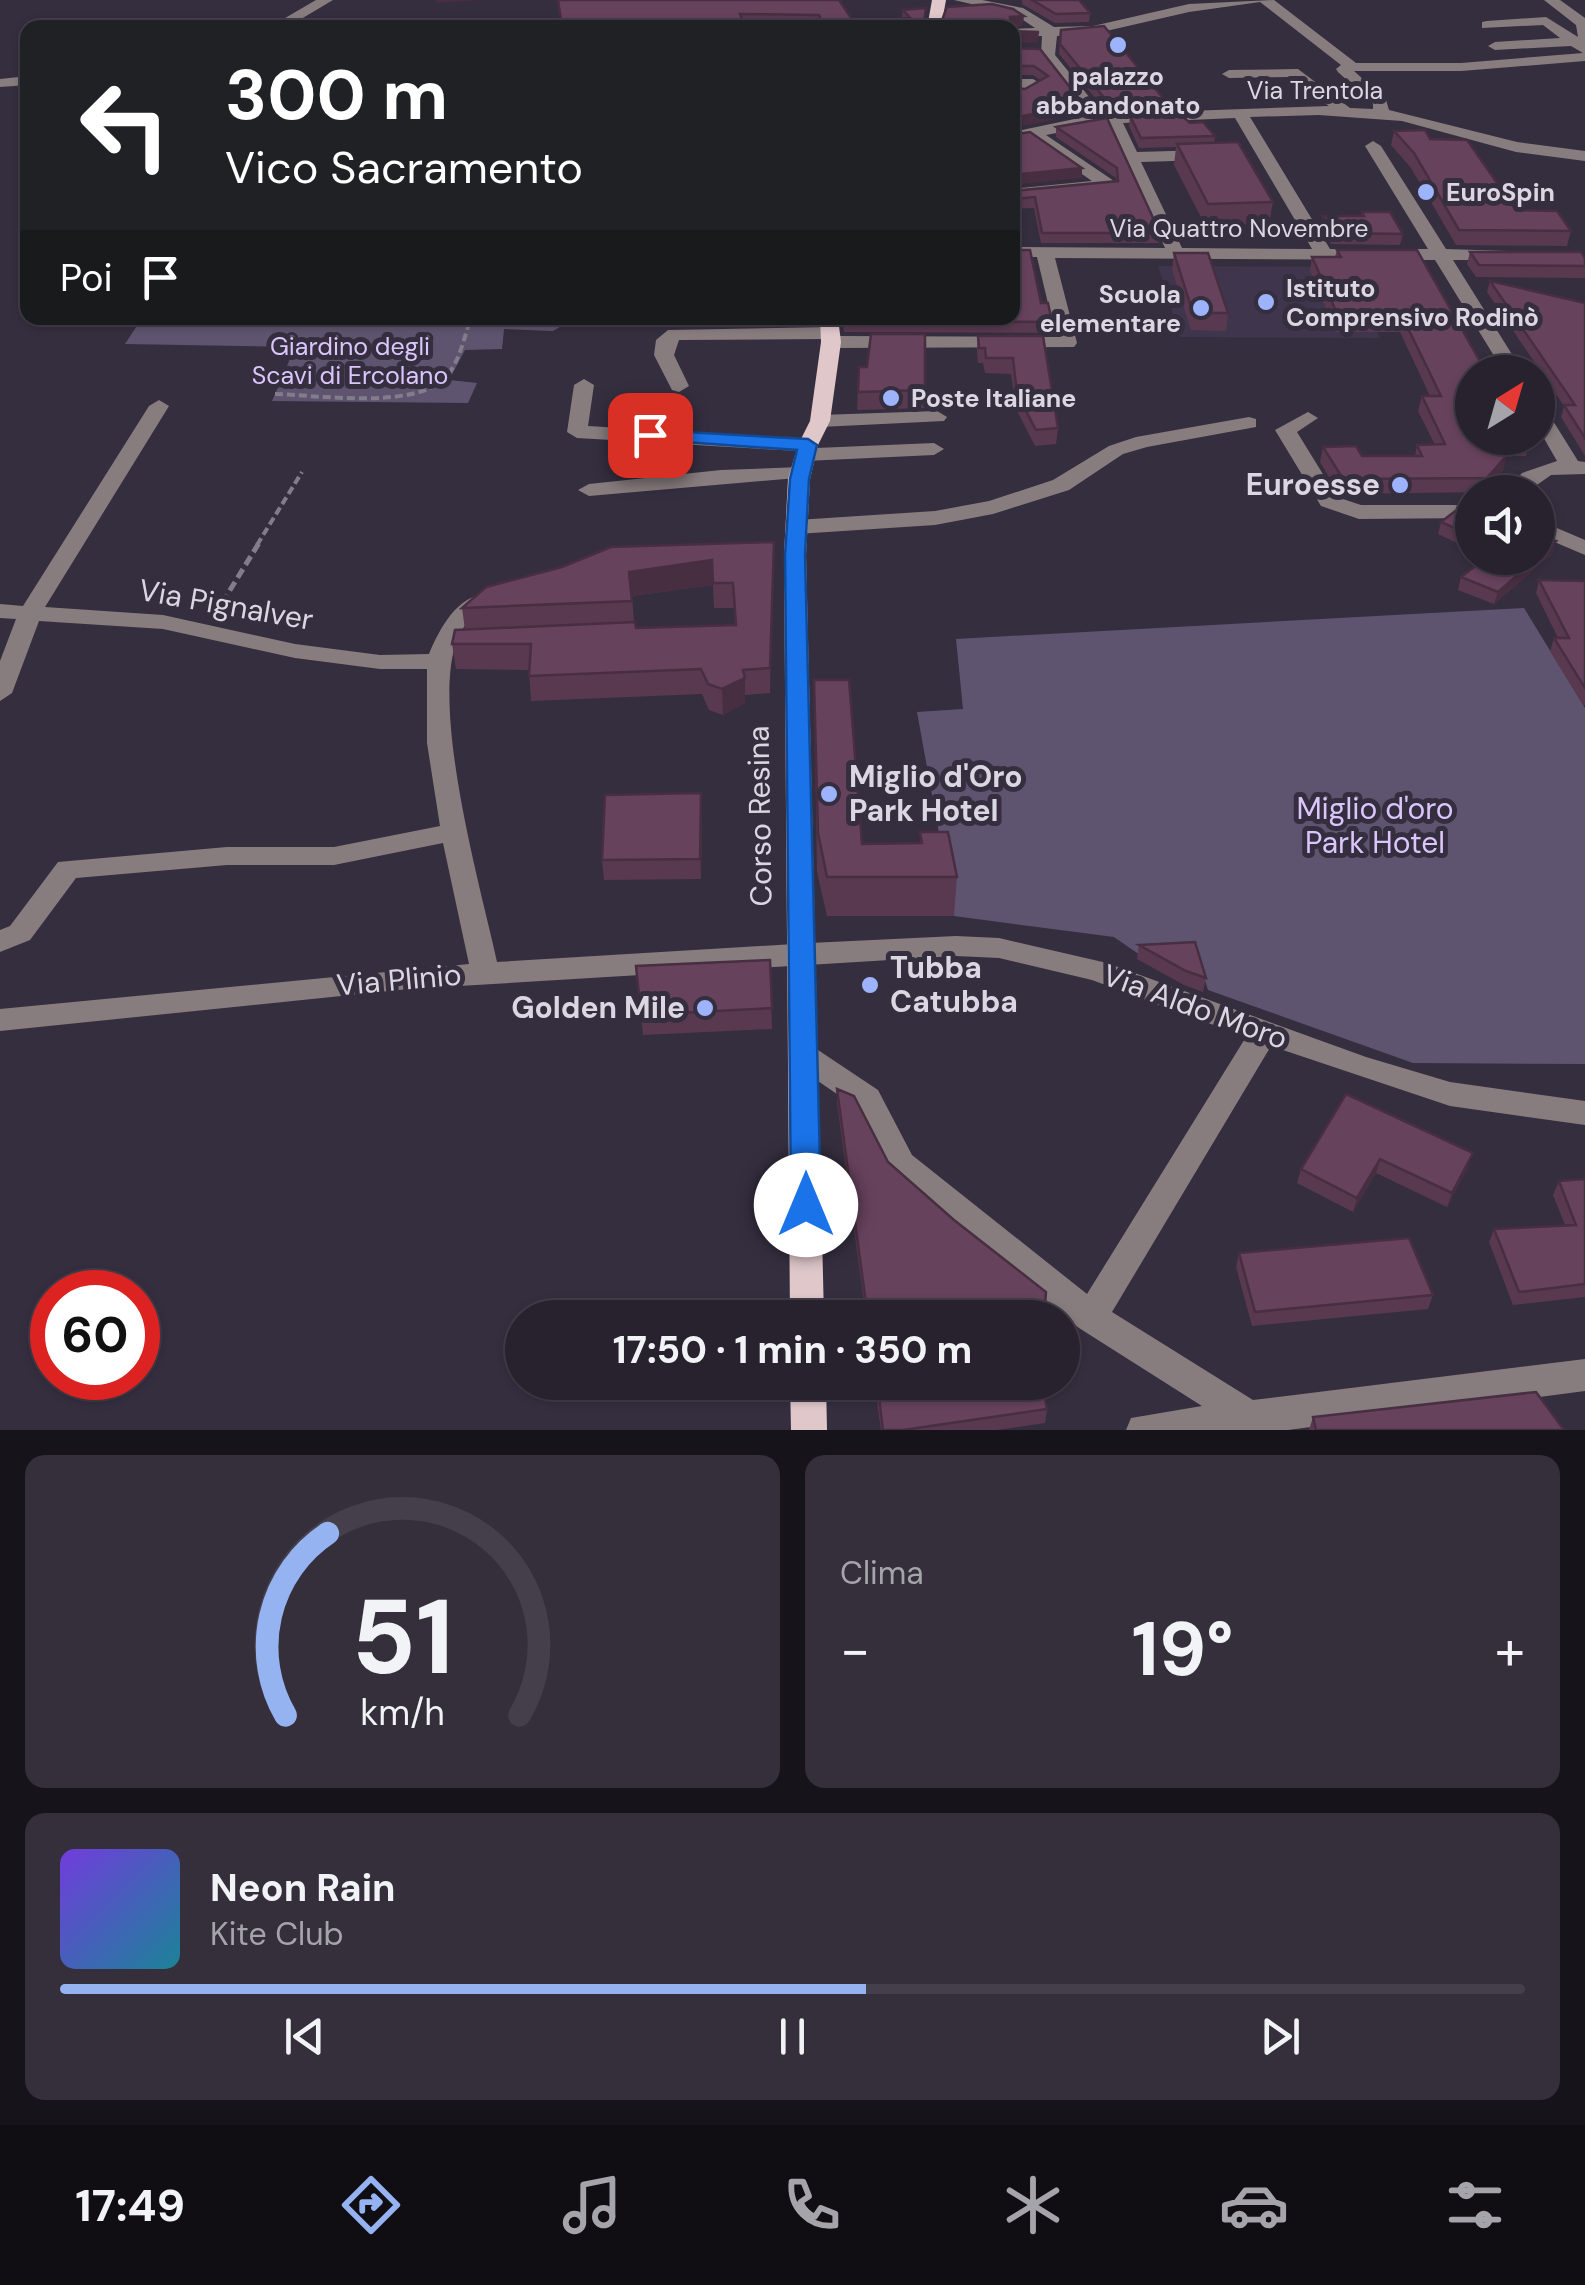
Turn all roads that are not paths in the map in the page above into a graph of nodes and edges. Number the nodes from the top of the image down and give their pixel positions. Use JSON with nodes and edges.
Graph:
{"nodes":[{"id":1,"x":326,"y":0,"type":"edge"},
{"id":2,"x":961,"y":0,"type":"edge"},
{"id":3,"x":1253,"y":0,"type":"edge"},
{"id":4,"x":1265,"y":0,"type":"edge"},
{"id":5,"x":1551,"y":0,"type":"edge"},
{"id":6,"x":290,"y":20,"type":"edge"},
{"id":7,"x":1487,"y":25,"type":"dead end"},
{"id":8,"x":1050,"y":30,"type":"junction"},
{"id":9,"x":1020,"y":33,"type":"edge"},
{"id":10,"x":1583,"y":42,"type":"edge"},
{"id":11,"x":1495,"y":46,"type":"dead end"},
{"id":12,"x":1049,"y":49,"type":"junction"},
{"id":13,"x":1030,"y":50,"type":"edge"},
{"id":14,"x":1585,"y":57,"type":"edge"},
{"id":15,"x":1353,"y":68,"type":"junction"},
{"id":16,"x":1229,"y":74,"type":"dead end"},
{"id":17,"x":1037,"y":84,"type":"edge"},
{"id":18,"x":1020,"y":88,"type":"edge"},
{"id":19,"x":1345,"y":111,"type":"junction"},
{"id":20,"x":1240,"y":114,"type":"junction"},
{"id":21,"x":1381,"y":114,"type":"junction"},
{"id":22,"x":1106,"y":119,"type":"junction"},
{"id":23,"x":1032,"y":132,"type":"junction"},
{"id":24,"x":1020,"y":134,"type":"edge"},
{"id":25,"x":1373,"y":146,"type":"dead end"},
{"id":26,"x":1264,"y":153,"type":"junction"},
{"id":27,"x":1226,"y":154,"type":"edge"},
{"id":28,"x":1245,"y":154,"type":"edge"},
{"id":29,"x":1585,"y":156,"type":"edge"},
{"id":30,"x":1131,"y":157,"type":"junction"},
{"id":31,"x":1020,"y":193,"type":"edge"},
{"id":32,"x":1020,"y":252,"type":"edge"},
{"id":33,"x":1044,"y":252,"type":"junction"},
{"id":34,"x":1176,"y":253,"type":"junction"},
{"id":35,"x":1324,"y":254,"type":"junction"},
{"id":36,"x":1440,"y":255,"type":"junction"},
{"id":37,"x":1513,"y":255,"type":"edge"},
{"id":38,"x":830,"y":331,"type":"edge"},
{"id":39,"x":1502,"y":355,"type":"edge"},
{"id":40,"x":584,"y":385,"type":"dead end"},
{"id":41,"x":679,"y":386,"type":"dead end"},
{"id":42,"x":159,"y":406,"type":"dead end"},
{"id":43,"x":937,"y":417,"type":"dead end"},
{"id":44,"x":1308,"y":418,"type":"dead end"},
{"id":45,"x":820,"y":421,"type":"junction"},
{"id":46,"x":1248,"y":423,"type":"dead end"},
{"id":47,"x":1555,"y":435,"type":"edge"},
{"id":48,"x":934,"y":449,"type":"dead end"},
{"id":49,"x":805,"y":458,"type":"junction"},
{"id":50,"x":1578,"y":467,"type":"edge"},
{"id":51,"x":1531,"y":475,"type":"edge"},
{"id":52,"x":589,"y":490,"type":"dead end"},
{"id":53,"x":1455,"y":512,"type":"edge"},
{"id":54,"x":796,"y":527,"type":"junction"},
{"id":55,"x":1555,"y":535,"type":"edge"},
{"id":56,"x":1585,"y":548,"type":"edge"},
{"id":57,"x":517,"y":593,"type":"edge"},
{"id":58,"x":0,"y":611,"type":"edge"},
{"id":59,"x":30,"y":612,"type":"junction"},
{"id":60,"x":451,"y":650,"type":"junction"},
{"id":61,"x":0,"y":693,"type":"edge"},
{"id":62,"x":454,"y":832,"type":"junction"},
{"id":63,"x":0,"y":942,"type":"edge"},
{"id":64,"x":799,"y":954,"type":"junction"},
{"id":65,"x":485,"y":973,"type":"junction"},
{"id":66,"x":0,"y":1020,"type":"edge"},
{"id":67,"x":1264,"y":1033,"type":"junction"},
{"id":68,"x":804,"y":1056,"type":"junction"},
{"id":69,"x":1585,"y":1113,"type":"edge"},
{"id":70,"x":807,"y":1300,"type":"edge"},
{"id":71,"x":1091,"y":1317,"type":"junction"},
{"id":72,"x":1585,"y":1375,"type":"edge"},
{"id":73,"x":808,"y":1400,"type":"edge"},
{"id":74,"x":1259,"y":1422,"type":"edge"},
{"id":75,"x":808,"y":1430,"type":"edge"},
{"id":76,"x":1144,"y":1430,"type":"edge"}],
"edges":[{"from":1,"to":6,"type":"street"},
{"from":2,"to":8,"type":"street"},
{"from":3,"to":8,"type":"street"},
{"from":4,"to":15,"type":"street"},
{"from":5,"to":10,"type":"street"},
{"from":7,"to":10,"type":"street"},
{"from":8,"to":9,"type":"street"},
{"from":8,"to":12,"type":"street"},
{"from":10,"to":11,"type":"street"},
{"from":12,"to":13,"type":"street"},
{"from":12,"to":22,"type":"street"},
{"from":14,"to":15,"type":"street"},
{"from":15,"to":21,"type":"street"},
{"from":16,"to":19,"type":"street"},
{"from":17,"to":18,"type":"street"},
{"from":19,"to":20,"type":"street","name":"Via Trentola"},
{"from":19,"to":21,"type":"street","name":"Via Trentola"},
{"from":20,"to":22,"type":"street","name":"Via Trentola"},
{"from":20,"to":26,"type":"street"},
{"from":21,"to":29,"type":"street","name":"Via Trentola"},
{"from":22,"to":23,"type":"street","name":"Via Trentola"},
{"from":22,"to":30,"type":"street"},
{"from":23,"to":24,"type":"street","name":"Via Trentola"},
{"from":23,"to":31,"type":"street"},
{"from":25,"to":36,"type":"street"},
{"from":26,"to":28,"type":"street"},
{"from":26,"to":35,"type":"street"},
{"from":27,"to":30,"type":"street"},
{"from":30,"to":34,"type":"street"},
{"from":32,"to":33,"type":"street","name":"Via Quattro Novembre"},
{"from":33,"to":34,"type":"street","name":"Via Quattro Novembre"},
{"from":33,"to":38,"type":"street"},
{"from":34,"to":35,"type":"street","name":"Via Quattro Novembre"},
{"from":35,"to":36,"type":"street","name":"Via Quattro Novembre"},
{"from":36,"to":37,"type":"street","name":"Via Quattro Novembre"},
{"from":36,"to":39,"type":"street"},
{"from":38,"to":41,"type":"street"},
{"from":38,"to":45,"type":"main road","name":"Corso Resina"},
{"from":40,"to":49,"type":"street"},
{"from":42,"to":59,"type":"street"},
{"from":43,"to":45,"type":"street"},
{"from":44,"to":53,"type":"street"},
{"from":45,"to":49,"type":"main road","name":"Corso Resina"},
{"from":46,"to":54,"type":"street"},
{"from":47,"to":50,"type":"street"},
{"from":48,"to":49,"type":"street"},
{"from":49,"to":52,"type":"street"},
{"from":49,"to":54,"type":"main road","name":"Corso Resina"},
{"from":50,"to":51,"type":"street"},
{"from":54,"to":64,"type":"main road","name":"Corso Resina"},
{"from":55,"to":56,"type":"street"},
{"from":57,"to":60,"type":"street"},
{"from":58,"to":59,"type":"street","name":"Via Pignalver"},
{"from":59,"to":60,"type":"street","name":"Via Pignalver"},
{"from":59,"to":61,"type":"street"},
{"from":60,"to":62,"type":"street"},
{"from":62,"to":63,"type":"street"},
{"from":62,"to":65,"type":"street"},
{"from":64,"to":65,"type":"street","name":"Via Plinio"},
{"from":64,"to":67,"type":"street","name":"Via Aldo Moro"},
{"from":64,"to":68,"type":"main road","name":"Corso Resina"},
{"from":65,"to":66,"type":"street","name":"Via Plinio"},
{"from":67,"to":69,"type":"street","name":"Via Aldo Moro"},
{"from":67,"to":71,"type":"street"},
{"from":68,"to":70,"type":"main road","name":"Corso Resina"},
{"from":68,"to":71,"type":"street"},
{"from":71,"to":74,"type":"street"},
{"from":72,"to":74,"type":"street"},
{"from":73,"to":75,"type":"main road"},
{"from":74,"to":76,"type":"street"}]}
